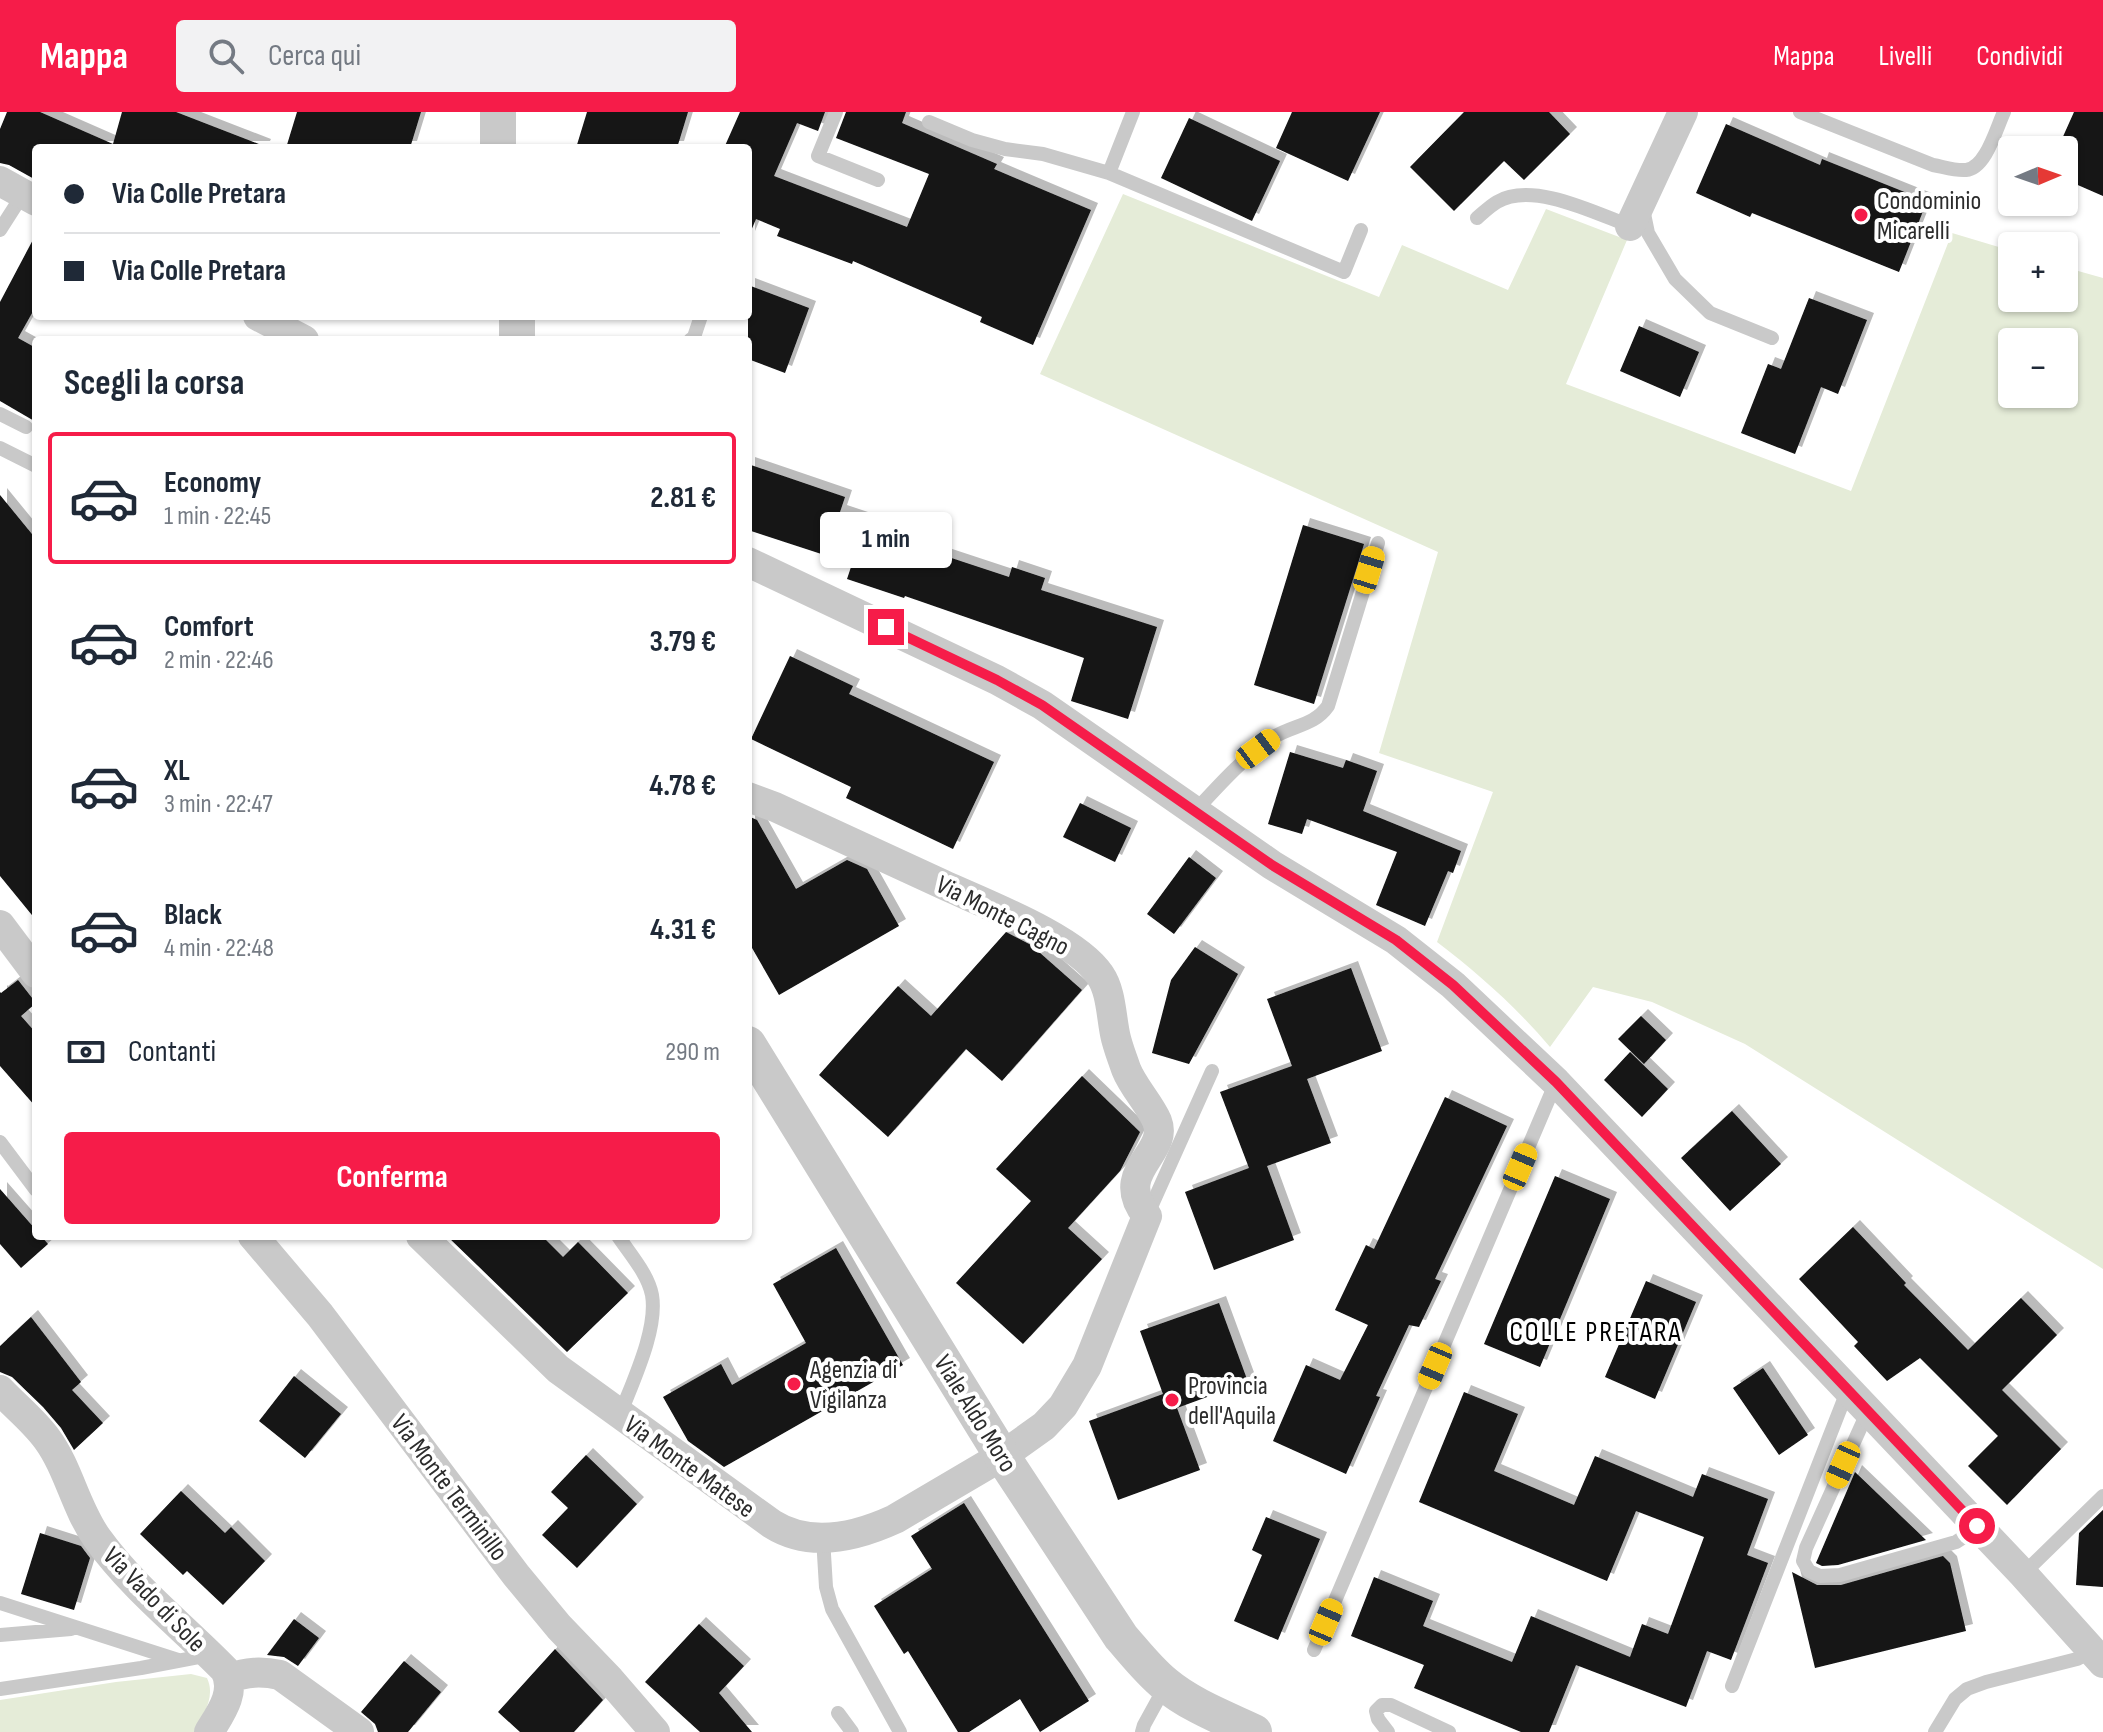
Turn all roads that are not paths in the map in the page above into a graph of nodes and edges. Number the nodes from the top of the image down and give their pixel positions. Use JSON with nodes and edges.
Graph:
{"nodes":[{"id":1,"x":498,"y":112,"type":"edge"},
{"id":2,"x":836,"y":112,"type":"edge"},
{"id":3,"x":1133,"y":112,"type":"edge"},
{"id":4,"x":1683,"y":112,"type":"edge"},
{"id":5,"x":1800,"y":112,"type":"edge"},
{"id":6,"x":2004,"y":112,"type":"edge"},
{"id":7,"x":929,"y":122,"type":"dead end"},
{"id":8,"x":498,"y":144,"type":"edge"},
{"id":9,"x":1109,"y":173,"type":"junction"},
{"id":10,"x":878,"y":180,"type":"dead end"},
{"id":11,"x":20,"y":192,"type":"edge"},
{"id":12,"x":1635,"y":214,"type":"junction"},
{"id":13,"x":1477,"y":218,"type":"dead end"},
{"id":14,"x":0,"y":230,"type":"edge"},
{"id":15,"x":1361,"y":230,"type":"dead end"},
{"id":16,"x":266,"y":320,"type":"edge"},
{"id":17,"x":296,"y":336,"type":"edge"},
{"id":18,"x":1772,"y":338,"type":"dead end"},
{"id":19,"x":0,"y":414,"type":"edge"},
{"id":20,"x":26,"y":427,"type":"dead end"},
{"id":21,"x":0,"y":448,"type":"edge"},
{"id":22,"x":32,"y":464,"type":"edge"},
{"id":23,"x":1378,"y":543,"type":"dead end"},
{"id":24,"x":752,"y":564,"type":"edge"},
{"id":25,"x":762,"y":802,"type":"edge"},
{"id":26,"x":1196,"y":810,"type":"junction"},
{"id":27,"x":0,"y":925,"type":"edge"},
{"id":28,"x":32,"y":965,"type":"edge"},
{"id":29,"x":752,"y":1050,"type":"edge"},
{"id":30,"x":1212,"y":1071,"type":"dead end"},
{"id":31,"x":1556,"y":1082,"type":"junction"},
{"id":32,"x":0,"y":1142,"type":"edge"},
{"id":33,"x":32,"y":1185,"type":"edge"},
{"id":34,"x":1147,"y":1216,"type":"junction"},
{"id":35,"x":256,"y":1240,"type":"edge"},
{"id":36,"x":425,"y":1240,"type":"edge"},
{"id":37,"x":621,"y":1240,"type":"edge"},
{"id":38,"x":0,"y":1390,"type":"edge"},
{"id":39,"x":1858,"y":1400,"type":"junction"},
{"id":40,"x":620,"y":1416,"type":"junction"},
{"id":41,"x":1002,"y":1456,"type":"junction"},
{"id":42,"x":2103,"y":1496,"type":"edge"},
{"id":43,"x":1977,"y":1526,"type":"junction"},
{"id":44,"x":823,"y":1538,"type":"junction"},
{"id":45,"x":2023,"y":1574,"type":"junction"},
{"id":46,"x":0,"y":1603,"type":"edge"},
{"id":47,"x":79,"y":1629,"type":"junction"},
{"id":48,"x":0,"y":1635,"type":"edge"},
{"id":49,"x":1314,"y":1650,"type":"dead end"},
{"id":50,"x":2100,"y":1653,"type":"edge"},
{"id":51,"x":207,"y":1665,"type":"junction"},
{"id":52,"x":1166,"y":1685,"type":"junction"},
{"id":53,"x":1732,"y":1686,"type":"dead end"},
{"id":54,"x":0,"y":1689,"type":"edge"},
{"id":55,"x":838,"y":1713,"type":"dead end"},
{"id":56,"x":209,"y":1732,"type":"edge"},
{"id":57,"x":359,"y":1732,"type":"edge"},
{"id":58,"x":655,"y":1732,"type":"edge"},
{"id":59,"x":852,"y":1732,"type":"edge"},
{"id":60,"x":900,"y":1732,"type":"edge"},
{"id":61,"x":1142,"y":1732,"type":"edge"},
{"id":62,"x":1254,"y":1732,"type":"edge"},
{"id":63,"x":1388,"y":1732,"type":"edge"},
{"id":64,"x":1449,"y":1732,"type":"edge"},
{"id":65,"x":1935,"y":1732,"type":"edge"}],
"edges":[{"from":1,"to":8,"type":"street"},
{"from":2,"to":10,"type":"lane"},
{"from":3,"to":9,"type":"lane"},
{"from":4,"to":12,"type":"street"},
{"from":5,"to":6,"type":"lane"},
{"from":7,"to":9,"type":"lane"},
{"from":9,"to":15,"type":"lane"},
{"from":11,"to":14,"type":"lane"},
{"from":12,"to":13,"type":"lane"},
{"from":12,"to":18,"type":"lane"},
{"from":16,"to":17,"type":"street"},
{"from":19,"to":20,"type":"lane"},
{"from":21,"to":22,"type":"lane"},
{"from":23,"to":26,"type":"lane"},
{"from":24,"to":26,"type":"street"},
{"from":25,"to":34,"type":"street","name":"Via Monte Cagno"},
{"from":26,"to":31,"type":"street"},
{"from":27,"to":28,"type":"street"},
{"from":29,"to":41,"type":"street","name":"Viale Aldo Moro"},
{"from":30,"to":34,"type":"lane"},
{"from":31,"to":39,"type":"street"},
{"from":31,"to":49,"type":"lane"},
{"from":32,"to":33,"type":"lane"},
{"from":34,"to":41,"type":"street"},
{"from":35,"to":58,"type":"street","name":"Via Monte Terminillo"},
{"from":36,"to":40,"type":"street","name":"Via Monte Matese"},
{"from":37,"to":40,"type":"lane"},
{"from":38,"to":51,"type":"street","name":"Via Vado di Sole"},
{"from":39,"to":43,"type":"street"},
{"from":39,"to":43,"type":"lane"},
{"from":39,"to":53,"type":"lane"},
{"from":40,"to":44,"type":"street","name":"Via Monte Matese"},
{"from":41,"to":44,"type":"street","name":"Via Monte Matese"},
{"from":41,"to":52,"type":"street","name":"Viale Aldo Moro"},
{"from":42,"to":45,"type":"lane"},
{"from":43,"to":45,"type":"street"},
{"from":44,"to":60,"type":"lane"},
{"from":45,"to":50,"type":"street"},
{"from":46,"to":47,"type":"lane"},
{"from":47,"to":48,"type":"lane"},
{"from":47,"to":51,"type":"lane"},
{"from":50,"to":65,"type":"lane"},
{"from":51,"to":54,"type":"lane"},
{"from":51,"to":56,"type":"street"},
{"from":51,"to":57,"type":"street"},
{"from":52,"to":61,"type":"lane"},
{"from":52,"to":62,"type":"street","name":"Viale Aldo Moro"},
{"from":55,"to":59,"type":"lane"},
{"from":63,"to":64,"type":"lane"}]}
